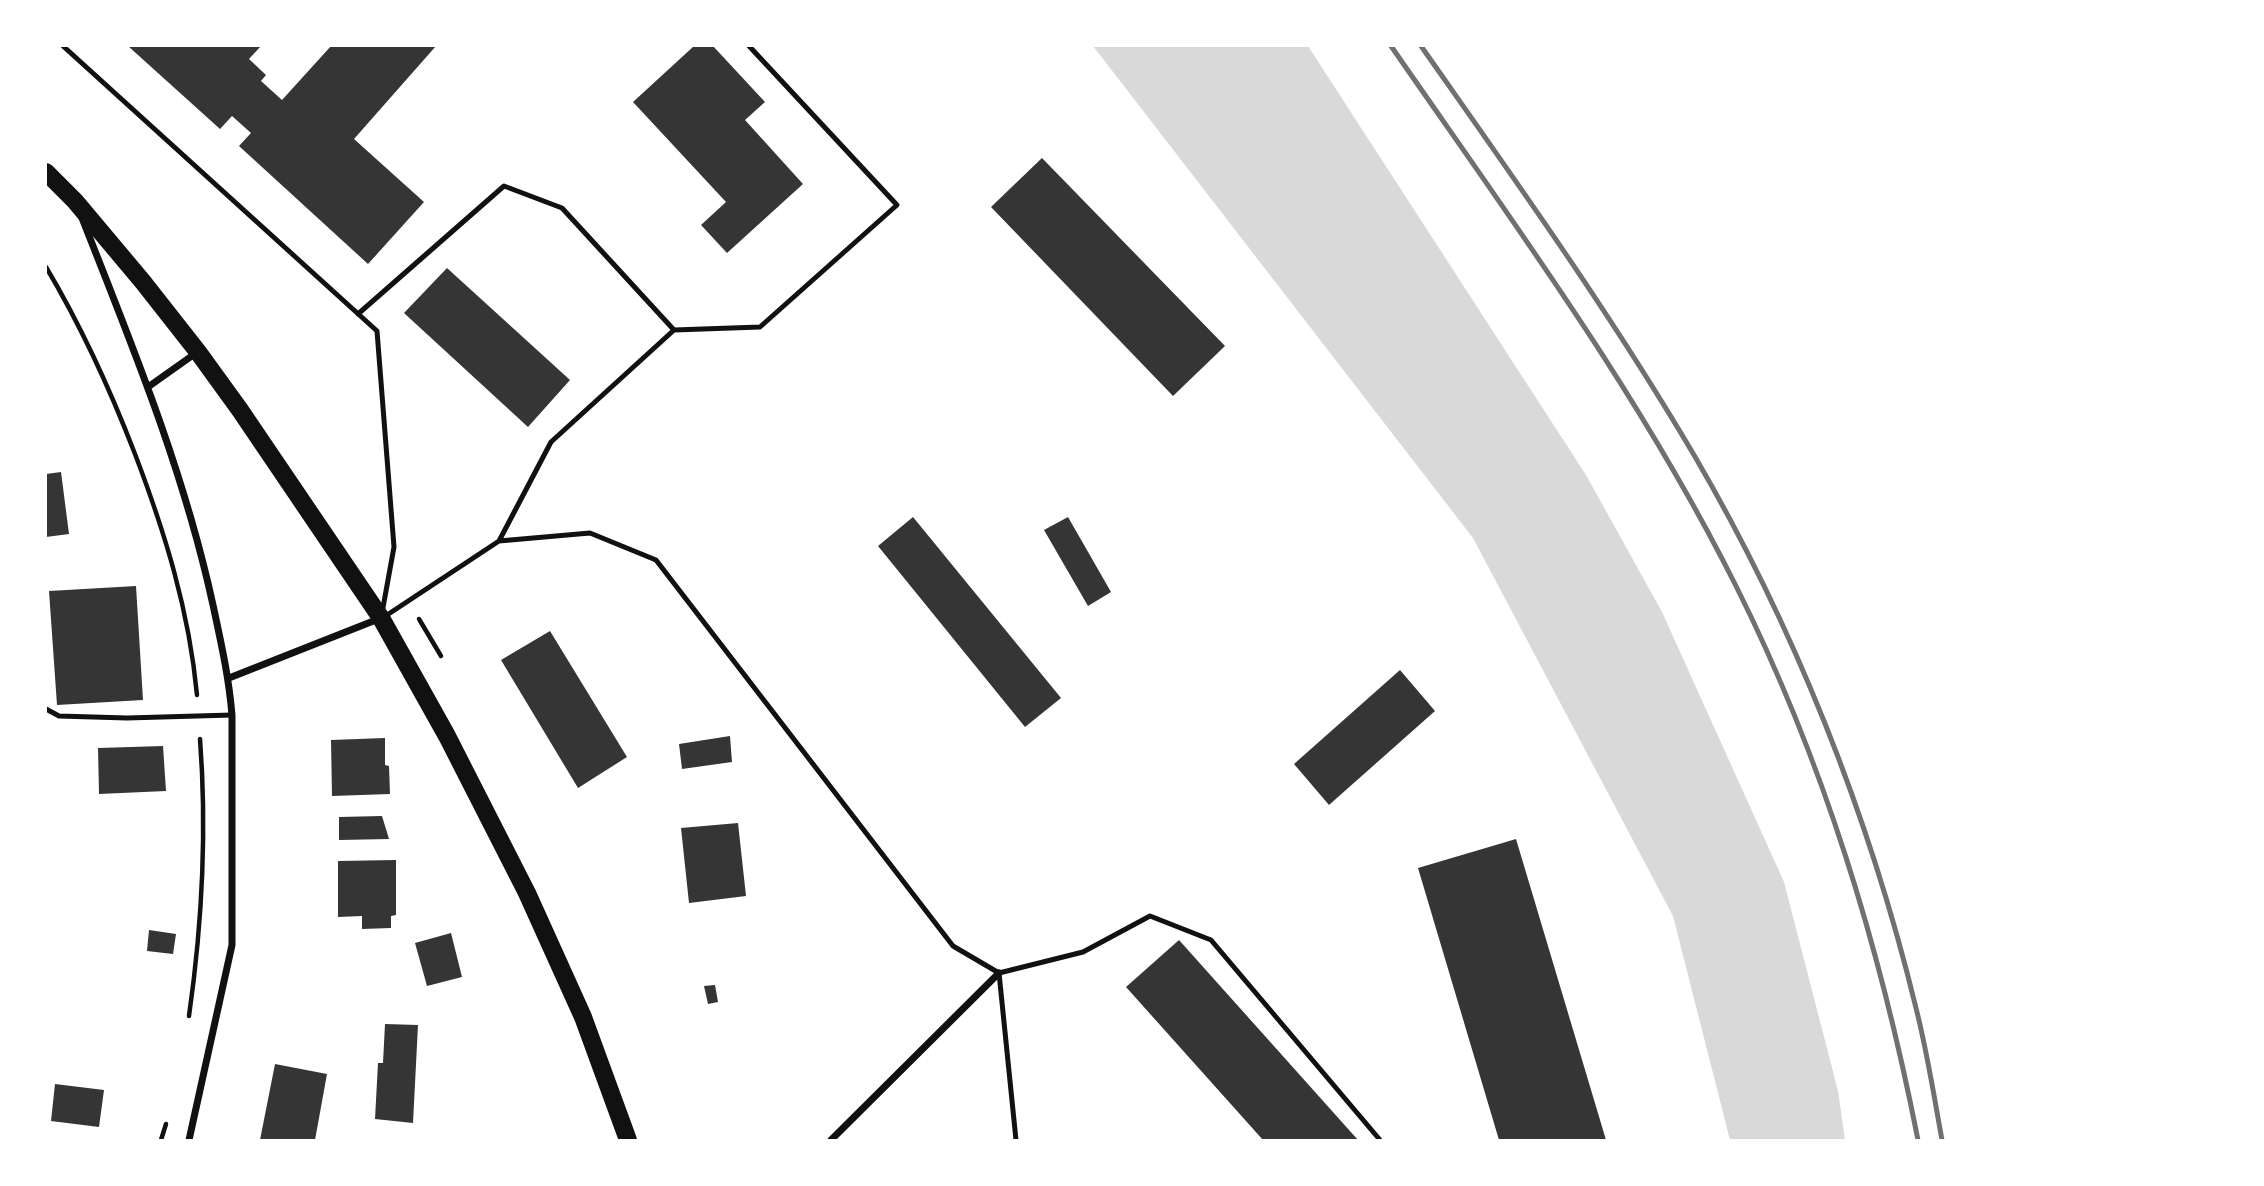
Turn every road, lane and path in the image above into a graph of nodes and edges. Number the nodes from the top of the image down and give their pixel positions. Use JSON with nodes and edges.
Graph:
{"nodes":[{"id":1,"x":63,"y":46,"type":"edge"},
{"id":2,"x":749,"y":46,"type":"edge"},
{"id":3,"x":46,"y":172,"type":"edge"},
{"id":4,"x":75,"y":201,"type":"junction"},
{"id":5,"x":358,"y":314,"type":"junction"},
{"id":6,"x":674,"y":330,"type":"junction"},
{"id":7,"x":198,"y":352,"type":"junction"},
{"id":8,"x":148,"y":387,"type":"junction"},
{"id":9,"x":499,"y":541,"type":"junction"},
{"id":10,"x":408,"y":600,"type":"junction"},
{"id":11,"x":381,"y":618,"type":"junction"},
{"id":12,"x":440,"y":656,"type":"dead end"},
{"id":13,"x":229,"y":678,"type":"junction"},
{"id":14,"x":46,"y":709,"type":"edge"},
{"id":15,"x":232,"y":715,"type":"junction"},
{"id":16,"x":999,"y":973,"type":"junction"},
{"id":17,"x":189,"y":1140,"type":"edge"},
{"id":18,"x":628,"y":1140,"type":"edge"},
{"id":19,"x":831,"y":1140,"type":"edge"},
{"id":20,"x":1016,"y":1140,"type":"edge"},
{"id":21,"x":1380,"y":1140,"type":"edge"}],
"edges":[{"from":1,"to":5,"type":"lane"},
{"from":2,"to":6,"type":"lane"},
{"from":3,"to":4,"type":"main road"},
{"from":4,"to":7,"type":"main road"},
{"from":4,"to":8,"type":"street"},
{"from":5,"to":6,"type":"lane"},
{"from":5,"to":11,"type":"lane"},
{"from":6,"to":9,"type":"lane"},
{"from":7,"to":8,"type":"street"},
{"from":7,"to":11,"type":"main road"},
{"from":8,"to":13,"type":"street"},
{"from":9,"to":10,"type":"lane"},
{"from":9,"to":16,"type":"lane"},
{"from":10,"to":11,"type":"lane"},
{"from":10,"to":12,"type":"path"},
{"from":11,"to":13,"type":"street"},
{"from":11,"to":18,"type":"main road"},
{"from":13,"to":15,"type":"street"},
{"from":14,"to":15,"type":"lane"},
{"from":15,"to":17,"type":"street"},
{"from":16,"to":19,"type":"street"},
{"from":16,"to":20,"type":"lane"},
{"from":16,"to":21,"type":"lane"}]}
